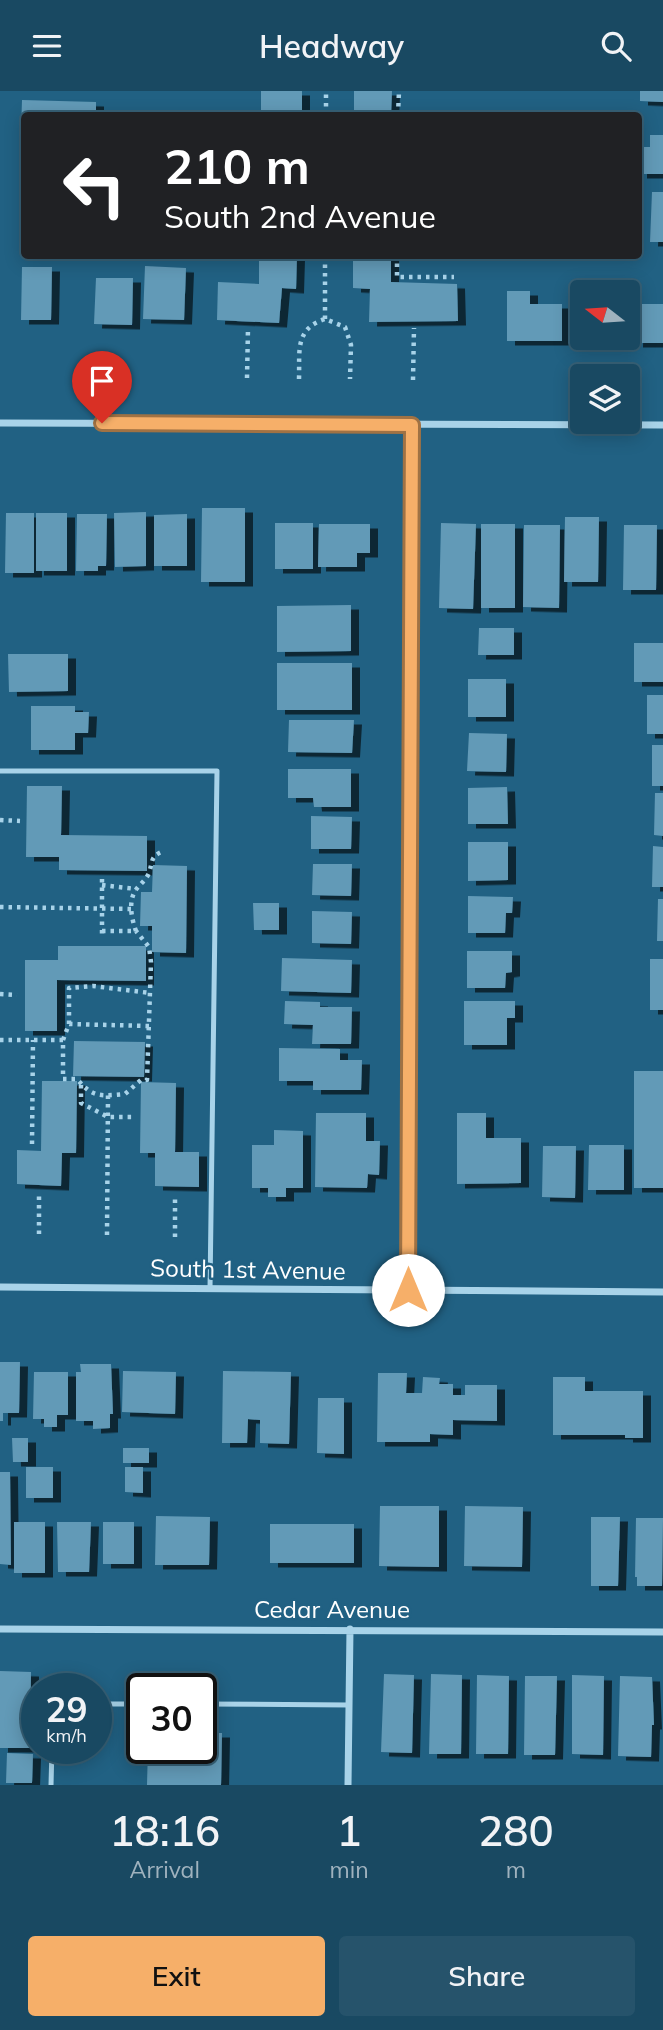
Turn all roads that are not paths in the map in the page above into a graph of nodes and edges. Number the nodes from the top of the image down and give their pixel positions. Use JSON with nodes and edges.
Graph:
{"nodes":[{"id":1,"x":0,"y":423,"type":"edge"},
{"id":2,"x":412,"y":425,"type":"junction"},
{"id":3,"x":663,"y":425,"type":"edge"},
{"id":4,"x":0,"y":771,"type":"edge"},
{"id":5,"x":0,"y":1287,"type":"edge"},
{"id":6,"x":210,"y":1289,"type":"junction"},
{"id":7,"x":408,"y":1290,"type":"junction"},
{"id":8,"x":663,"y":1292,"type":"edge"},
{"id":9,"x":0,"y":1629,"type":"edge"},
{"id":10,"x":350,"y":1629,"type":"junction"},
{"id":11,"x":663,"y":1632,"type":"edge"},
{"id":12,"x":217,"y":1704,"type":"edge"},
{"id":13,"x":349,"y":1705,"type":"junction"},
{"id":14,"x":52,"y":1764,"type":"edge"},
{"id":15,"x":51,"y":1785,"type":"edge"},
{"id":16,"x":348,"y":1785,"type":"edge"}],
"edges":[{"from":1,"to":2,"type":"street"},
{"from":2,"to":3,"type":"street"},
{"from":2,"to":7,"type":"street"},
{"from":4,"to":6,"type":"lane"},
{"from":5,"to":6,"type":"street","name":"South 1st Avenue"},
{"from":6,"to":7,"type":"street","name":"South 1st Avenue"},
{"from":7,"to":8,"type":"street","name":"South 1st Avenue"},
{"from":9,"to":10,"type":"street","name":"Cedar Avenue"},
{"from":10,"to":11,"type":"street","name":"Cedar Avenue"},
{"from":10,"to":13,"type":"street"},
{"from":12,"to":13,"type":"lane"},
{"from":13,"to":16,"type":"street"},
{"from":14,"to":15,"type":"lane"}]}
